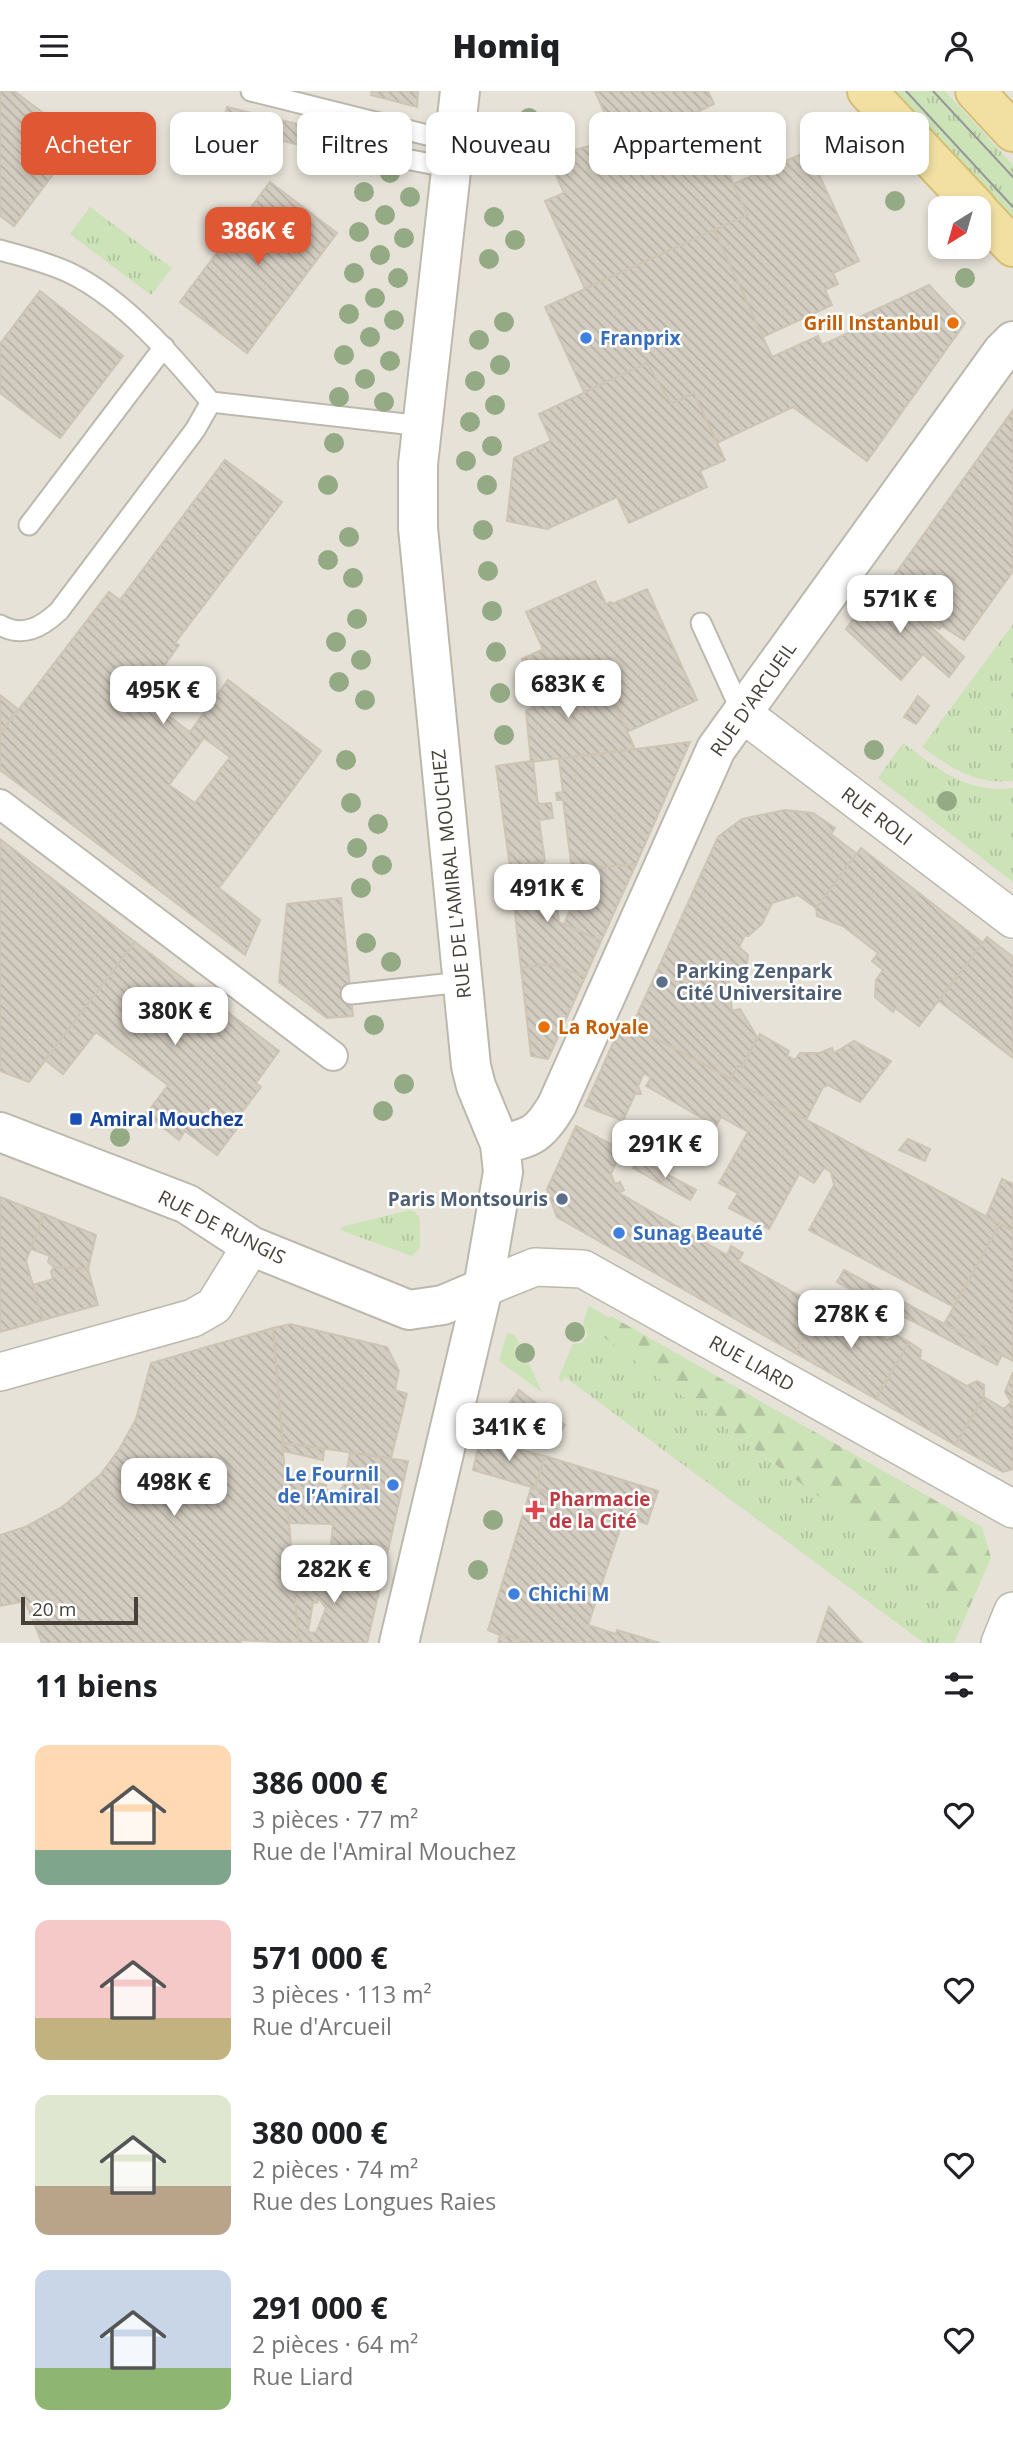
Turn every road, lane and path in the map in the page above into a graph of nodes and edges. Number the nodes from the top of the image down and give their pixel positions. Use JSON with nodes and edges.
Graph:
{"nodes":[{"id":1,"x":251,"y":91,"type":"edge"},
{"id":2,"x":460,"y":91,"type":"edge"},
{"id":3,"x":867,"y":91,"type":"edge"},
{"id":4,"x":975,"y":91,"type":"edge"},
{"id":5,"x":458,"y":112,"type":"edge"},
{"id":6,"x":1013,"y":132,"type":"edge"},
{"id":7,"x":426,"y":146,"type":"edge"},
{"id":8,"x":451,"y":175,"type":"edge"},
{"id":9,"x":966,"y":196,"type":"edge"},
{"id":10,"x":991,"y":223,"type":"edge"},
{"id":11,"x":1013,"y":247,"type":"edge"},
{"id":12,"x":3,"y":256,"type":"edge"},
{"id":13,"x":1013,"y":341,"type":"edge"},
{"id":14,"x":164,"y":347,"type":"junction"},
{"id":15,"x":211,"y":402,"type":"junction"},
{"id":16,"x":423,"y":426,"type":"junction"},
{"id":17,"x":29,"y":525,"type":"dead end"},
{"id":18,"x":701,"y":624,"type":"dead end"},
{"id":19,"x":0,"y":625,"type":"edge"},
{"id":20,"x":742,"y":713,"type":"junction"},
{"id":21,"x":0,"y":804,"type":"edge"},
{"id":22,"x":1013,"y":919,"type":"edge"},
{"id":23,"x":463,"y":982,"type":"junction"},
{"id":24,"x":351,"y":994,"type":"dead end"},
{"id":25,"x":333,"y":1056,"type":"dead end"},
{"id":26,"x":0,"y":1132,"type":"edge"},
{"id":27,"x":499,"y":1144,"type":"junction"},
{"id":28,"x":251,"y":1246,"type":"junction"},
{"id":29,"x":483,"y":1288,"type":"junction"},
{"id":30,"x":0,"y":1372,"type":"edge"},
{"id":31,"x":1013,"y":1509,"type":"edge"},
{"id":32,"x":1013,"y":1611,"type":"edge"},
{"id":33,"x":399,"y":1643,"type":"edge"},
{"id":34,"x":1000,"y":1643,"type":"edge"}],
"edges":[{"from":1,"to":7,"type":"lane"},
{"from":2,"to":5,"type":"street","name":"RUE DE L'AMIRAL MOUCHEZ"},
{"from":3,"to":9,"type":"main road"},
{"from":4,"to":6,"type":"main road"},
{"from":8,"to":16,"type":"street","name":"RUE DE L'AMIRAL MOUCHEZ"},
{"from":10,"to":11,"type":"main road"},
{"from":12,"to":14,"type":"lane"},
{"from":13,"to":20,"type":"street","name":"RUE D'ARCUEIL"},
{"from":14,"to":15,"type":"lane"},
{"from":14,"to":17,"type":"lane"},
{"from":15,"to":16,"type":"lane"},
{"from":15,"to":19,"type":"lane"},
{"from":16,"to":23,"type":"street","name":"RUE DE L'AMIRAL MOUCHEZ"},
{"from":18,"to":20,"type":"lane"},
{"from":20,"to":22,"type":"street","name":"RUE ROLI"},
{"from":20,"to":27,"type":"street","name":"RUE D'ARCUEIL"},
{"from":21,"to":25,"type":"street"},
{"from":23,"to":24,"type":"lane"},
{"from":23,"to":27,"type":"street","name":"RUE DE L'AMIRAL MOUCHEZ"},
{"from":26,"to":28,"type":"street","name":"RUE DE RUNGIS"},
{"from":27,"to":29,"type":"street","name":"RUE DE L'AMIRAL MOUCHEZ"},
{"from":28,"to":29,"type":"street","name":"RUE DE RUNGIS"},
{"from":28,"to":30,"type":"street"},
{"from":29,"to":31,"type":"street","name":"RUE LIARD"},
{"from":29,"to":33,"type":"street","name":"RUE DE L'AMIRAL MOUCHEZ"},
{"from":32,"to":34,"type":"street"}]}
